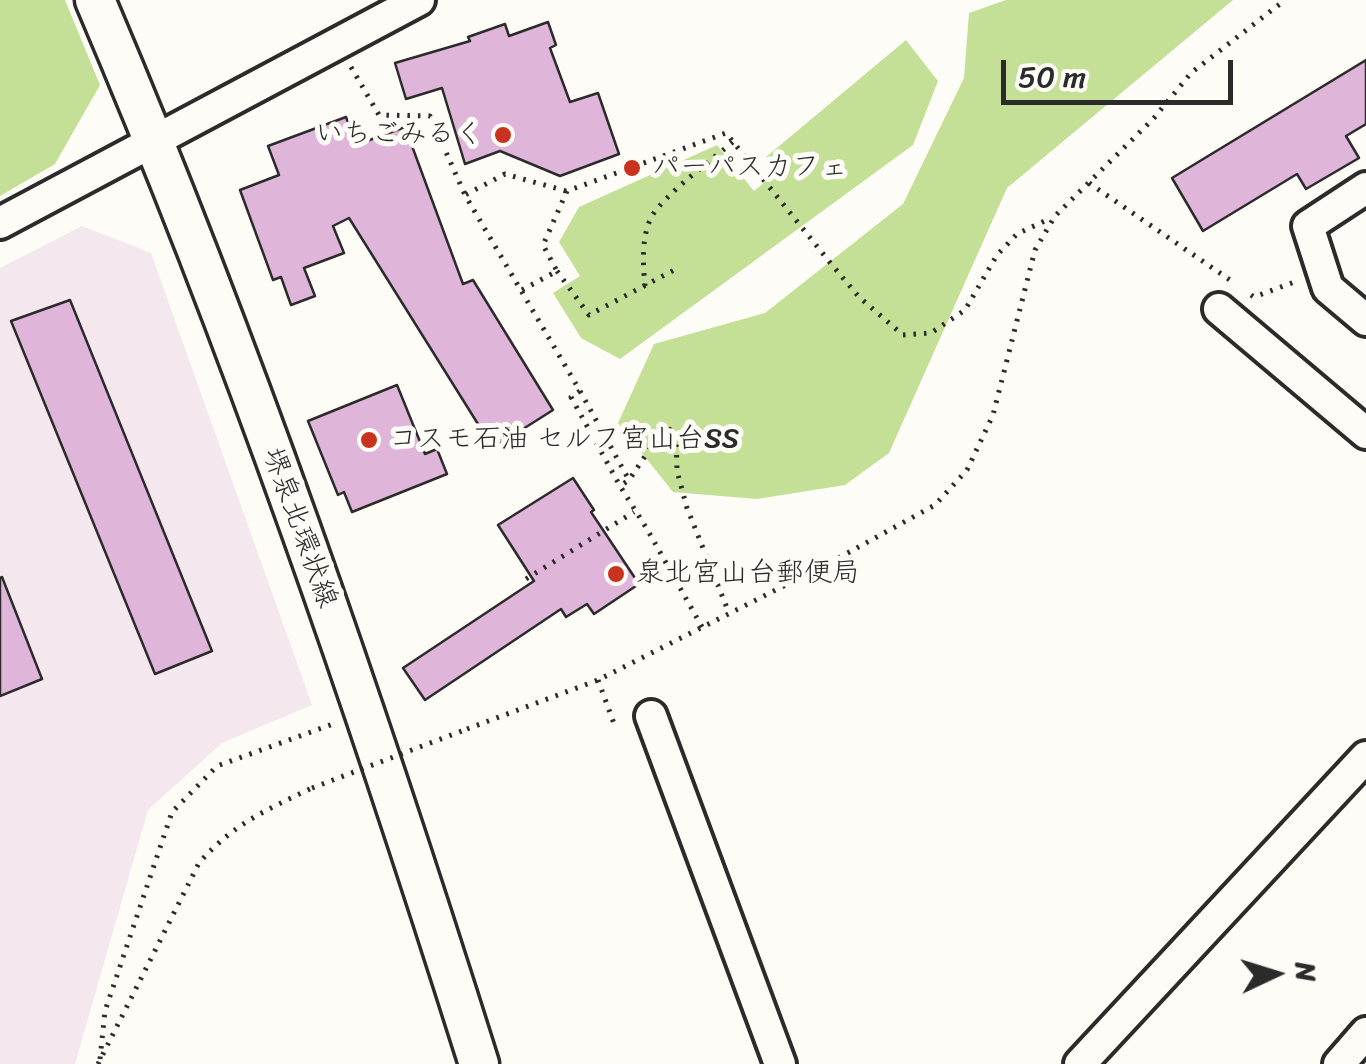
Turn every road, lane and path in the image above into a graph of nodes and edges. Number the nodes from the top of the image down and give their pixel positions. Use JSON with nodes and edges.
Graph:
{"nodes":[{"id":1,"x":95,"y":0,"type":"edge"},
{"id":2,"x":419,"y":0,"type":"edge"},
{"id":3,"x":1285,"y":0,"type":"edge"},
{"id":4,"x":337,"y":43,"type":"junction"},
{"id":5,"x":154,"y":139,"type":"junction"},
{"id":6,"x":734,"y":142,"type":"junction"},
{"id":7,"x":1088,"y":183,"type":"junction"},
{"id":8,"x":1366,"y":188,"type":"edge"},
{"id":9,"x":567,"y":191,"type":"junction"},
{"id":10,"x":466,"y":195,"type":"junction"},
{"id":11,"x":1055,"y":216,"type":"junction"},
{"id":12,"x":0,"y":223,"type":"edge"},
{"id":13,"x":678,"y":268,"type":"dead end"},
{"id":14,"x":557,"y":271,"type":"junction"},
{"id":15,"x":1323,"y":271,"type":"junction"},
{"id":16,"x":645,"y":286,"type":"junction"},
{"id":17,"x":522,"y":290,"type":"junction"},
{"id":18,"x":1219,"y":310,"type":"dead end"},
{"id":19,"x":1366,"y":320,"type":"edge"},
{"id":20,"x":580,"y":392,"type":"junction"},
{"id":21,"x":1366,"y":434,"type":"edge"},
{"id":22,"x":629,"y":480,"type":"junction"},
{"id":23,"x":620,"y":486,"type":"junction"},
{"id":24,"x":635,"y":512,"type":"junction"},
{"id":25,"x":526,"y":579,"type":"dead end"},
{"id":26,"x":729,"y":613,"type":"junction"},
{"id":27,"x":702,"y":627,"type":"junction"},
{"id":28,"x":598,"y":680,"type":"junction"},
{"id":29,"x":650,"y":716,"type":"dead end"},
{"id":30,"x":336,"y":723,"type":"dead end"},
{"id":31,"x":616,"y":729,"type":"dead end"},
{"id":32,"x":1366,"y":757,"type":"edge"},
{"id":33,"x":1366,"y":1034,"type":"edge"},
{"id":34,"x":99,"y":1062,"type":"edge"},
{"id":35,"x":479,"y":1064,"type":"edge"},
{"id":36,"x":780,"y":1064,"type":"edge"},
{"id":37,"x":1080,"y":1064,"type":"edge"},
{"id":38,"x":1339,"y":1064,"type":"edge"}],
"edges":[{"from":1,"to":5,"type":"main road","name":"堺泉北環状線"},
{"from":2,"to":4,"type":"street"},
{"from":3,"to":7,"type":"path"},
{"from":4,"to":5,"type":"street"},
{"from":4,"to":10,"type":"path"},
{"from":5,"to":12,"type":"street"},
{"from":5,"to":35,"type":"main road","name":"堺泉北環状線"},
{"from":6,"to":9,"type":"path"},
{"from":6,"to":11,"type":"path"},
{"from":6,"to":16,"type":"path"},
{"from":7,"to":11,"type":"path"},
{"from":7,"to":15,"type":"path"},
{"from":8,"to":15,"type":"street"},
{"from":9,"to":10,"type":"path"},
{"from":9,"to":14,"type":"path"},
{"from":10,"to":17,"type":"path"},
{"from":11,"to":26,"type":"path"},
{"from":13,"to":16,"type":"path"},
{"from":14,"to":16,"type":"path"},
{"from":14,"to":17,"type":"path"},
{"from":15,"to":19,"type":"street"},
{"from":17,"to":20,"type":"path"},
{"from":18,"to":21,"type":"street"},
{"from":20,"to":22,"type":"path"},
{"from":20,"to":23,"type":"path"},
{"from":22,"to":23,"type":"path"},
{"from":22,"to":26,"type":"path"},
{"from":23,"to":24,"type":"path"},
{"from":24,"to":25,"type":"path"},
{"from":24,"to":27,"type":"path"},
{"from":26,"to":27,"type":"path"},
{"from":27,"to":28,"type":"path"},
{"from":28,"to":31,"type":"path"},
{"from":28,"to":34,"type":"path","bridge":true},
{"from":29,"to":36,"type":"street"},
{"from":30,"to":34,"type":"path"},
{"from":32,"to":37,"type":"street"},
{"from":33,"to":38,"type":"street"}]}
